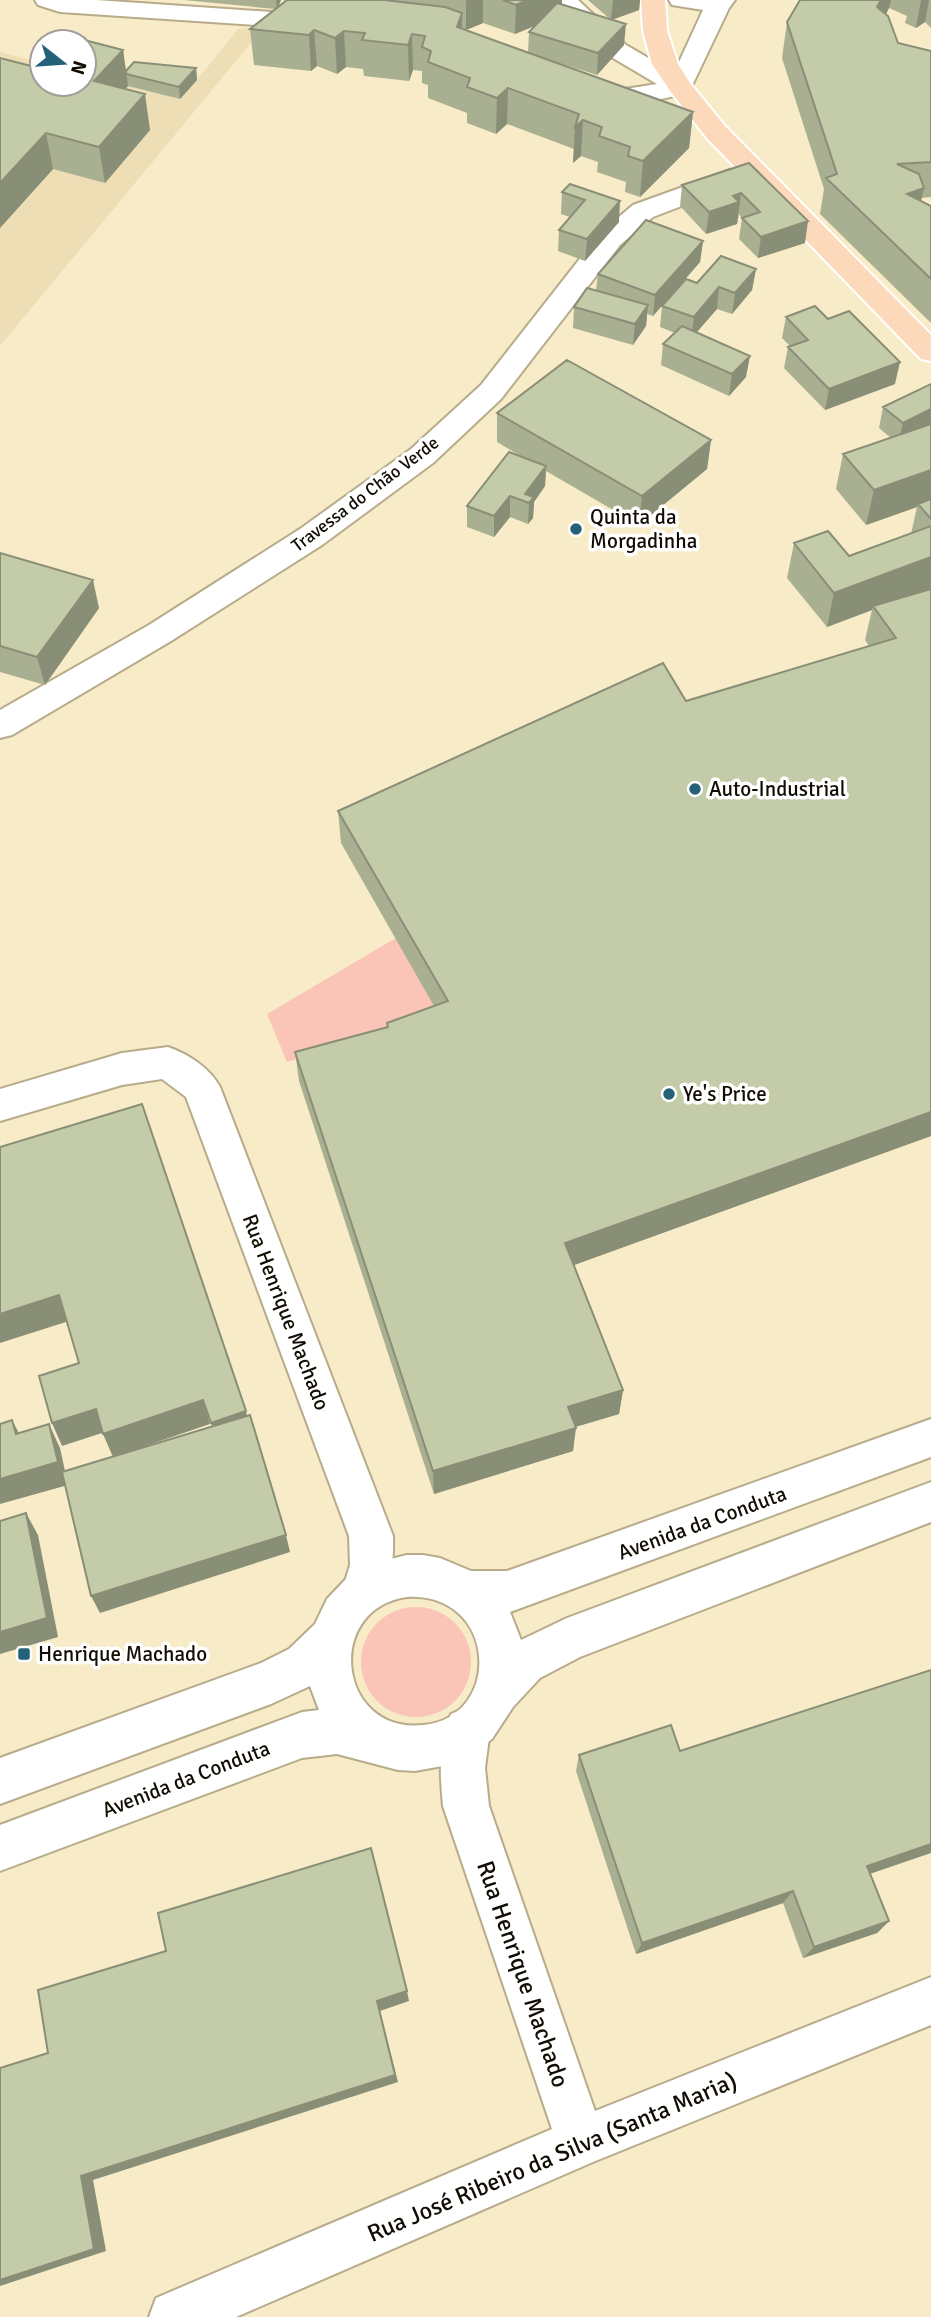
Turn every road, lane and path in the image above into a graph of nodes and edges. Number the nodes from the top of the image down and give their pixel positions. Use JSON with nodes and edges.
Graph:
{"nodes":[{"id":1,"x":47,"y":0,"type":"edge"},
{"id":2,"x":564,"y":0,"type":"edge"},
{"id":3,"x":653,"y":0,"type":"edge"},
{"id":4,"x":681,"y":0,"type":"edge"},
{"id":5,"x":720,"y":2,"type":"edge"},
{"id":6,"x":336,"y":23,"type":"edge"},
{"id":7,"x":575,"y":85,"type":"edge"},
{"id":8,"x":680,"y":87,"type":"junction"},
{"id":9,"x":600,"y":95,"type":"junction"},
{"id":10,"x":715,"y":131,"type":"junction"},
{"id":11,"x":752,"y":169,"type":"junction"},
{"id":12,"x":931,"y":352,"type":"edge"},
{"id":13,"x":0,"y":726,"type":"edge"},
{"id":14,"x":0,"y":1105,"type":"edge"},
{"id":15,"x":931,"y":1438,"type":"edge"},
{"id":16,"x":931,"y":1502,"type":"edge"},
{"id":17,"x":371,"y":1536,"type":"junction"},
{"id":18,"x":417,"y":1575,"type":"junction"},
{"id":19,"x":364,"y":1591,"type":"junction"},
{"id":20,"x":469,"y":1592,"type":"junction"},
{"id":21,"x":331,"y":1639,"type":"junction"},
{"id":22,"x":497,"y":1691,"type":"junction"},
{"id":23,"x":467,"y":1730,"type":"junction"},
{"id":24,"x":390,"y":1744,"type":"junction"},
{"id":25,"x":0,"y":1781,"type":"edge"},
{"id":26,"x":466,"y":1807,"type":"junction"},
{"id":27,"x":0,"y":1848,"type":"edge"},
{"id":28,"x":931,"y":2001,"type":"edge"},
{"id":29,"x":581,"y":2142,"type":"junction"},
{"id":30,"x":175,"y":2317,"type":"edge"}],
"edges":[{"from":1,"to":6,"type":"street"},
{"from":2,"to":8,"type":"street"},
{"from":3,"to":8,"type":"main road"},
{"from":4,"to":5,"type":"street"},
{"from":5,"to":8,"type":"street"},
{"from":7,"to":9,"type":"street"},
{"from":8,"to":9,"type":"street"},
{"from":8,"to":10,"type":"main road"},
{"from":9,"to":10,"type":"street"},
{"from":10,"to":11,"type":"main road"},
{"from":11,"to":12,"type":"main road"},
{"from":11,"to":13,"type":"street","name":"Travessa do Chão Verde"},
{"from":14,"to":17,"type":"street","name":"Rua Henrique Machado"},
{"from":15,"to":20,"type":"street","name":"Avenida da Conduta"},
{"from":16,"to":22,"type":"street"},
{"from":17,"to":18,"type":"street","name":"Rua Henrique Machado"},
{"from":17,"to":19,"type":"street","name":"Rua Henrique Machado"},
{"from":18,"to":19,"type":"street"},
{"from":18,"to":20,"type":"street"},
{"from":19,"to":21,"type":"street"},
{"from":20,"to":22,"type":"street"},
{"from":21,"to":24,"type":"street"},
{"from":21,"to":25,"type":"street"},
{"from":22,"to":23,"type":"street"},
{"from":23,"to":24,"type":"street"},
{"from":23,"to":26,"type":"street","name":"Rua Henrique Machado"},
{"from":24,"to":26,"type":"street","name":"Rua Henrique Machado"},
{"from":24,"to":27,"type":"street","name":"Avenida da Conduta"},
{"from":26,"to":29,"type":"street","name":"Rua Henrique Machado"},
{"from":28,"to":29,"type":"street","name":"Rua José Ribeiro da Silva (Santa Maria)"},
{"from":29,"to":30,"type":"street","name":"Rua José Ribeiro da Silva (Santa Maria)"}]}
